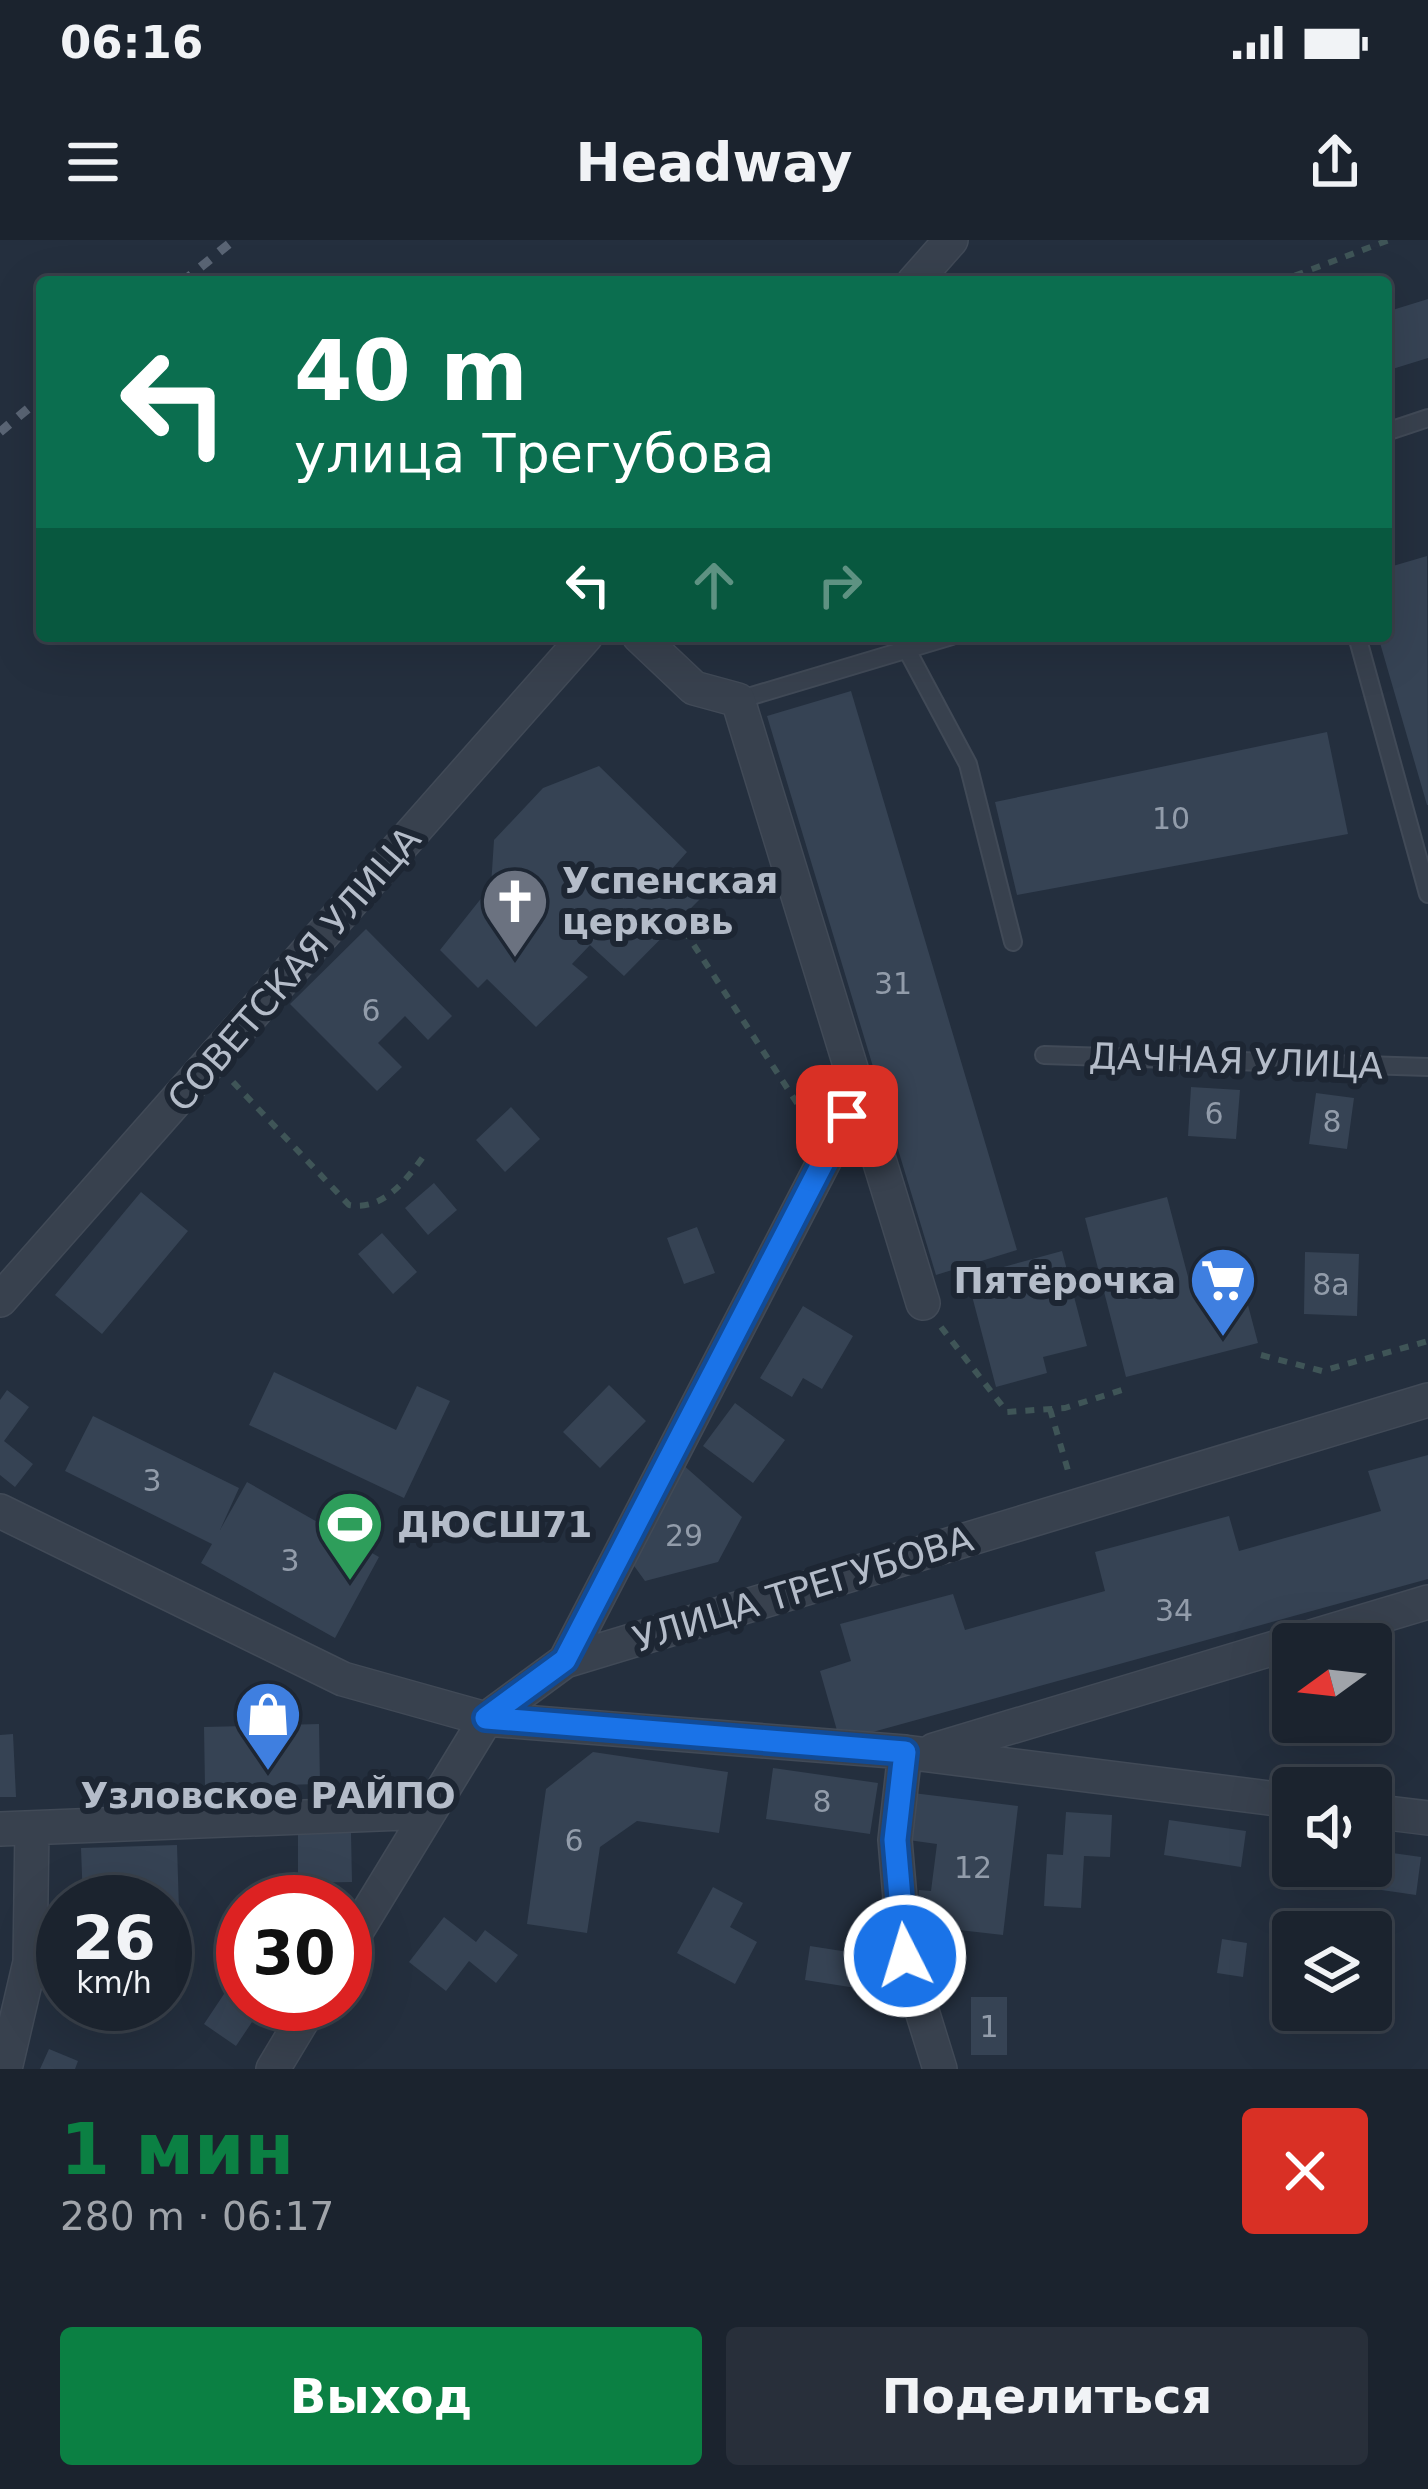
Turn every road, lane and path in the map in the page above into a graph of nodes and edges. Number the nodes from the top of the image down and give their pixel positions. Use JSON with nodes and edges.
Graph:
{"nodes":[{"id":1,"x":951,"y":240,"type":"edge"},
{"id":2,"x":1389,"y":240,"type":"edge"},
{"id":3,"x":919,"y":276,"type":"edge"},
{"id":4,"x":1294,"y":276,"type":"edge"},
{"id":5,"x":1428,"y":418,"type":"edge"},
{"id":6,"x":1392,"y":430,"type":"edge"},
{"id":7,"x":581,"y":642,"type":"edge"},
{"id":8,"x":645,"y":642,"type":"edge"},
{"id":9,"x":933,"y":642,"type":"edge"},
{"id":10,"x":1359,"y":642,"type":"edge"},
{"id":11,"x":907,"y":650,"type":"junction"},
{"id":12,"x":738,"y":700,"type":"junction"},
{"id":13,"x":1428,"y":894,"type":"edge"},
{"id":14,"x":684,"y":930,"type":"dead end"},
{"id":15,"x":1013,"y":942,"type":"dead end"},
{"id":16,"x":1044,"y":1055,"type":"dead end"},
{"id":17,"x":214,"y":1062,"type":"junction"},
{"id":18,"x":1428,"y":1067,"type":"edge"},
{"id":19,"x":860,"y":1092,"type":"junction"},
{"id":20,"x":834,"y":1139,"type":"junction"},
{"id":21,"x":426,"y":1153,"type":"dead end"},
{"id":22,"x":0,"y":1300,"type":"edge"},
{"id":23,"x":922,"y":1303,"type":"joint"},
{"id":24,"x":1428,"y":1341,"type":"edge"},
{"id":25,"x":1262,"y":1355,"type":"dead end"},
{"id":26,"x":1122,"y":1390,"type":"dead end"},
{"id":27,"x":1428,"y":1400,"type":"edge"},
{"id":28,"x":1050,"y":1409,"type":"junction"},
{"id":29,"x":1079,"y":1507,"type":"junction"},
{"id":30,"x":0,"y":1511,"type":"edge"},
{"id":31,"x":1428,"y":1602,"type":"edge"},
{"id":32,"x":565,"y":1660,"type":"junction"},
{"id":33,"x":486,"y":1718,"type":"junction"},
{"id":34,"x":913,"y":1753,"type":"junction"},
{"id":35,"x":1272,"y":1798,"type":"edge"},
{"id":36,"x":429,"y":1812,"type":"junction"},
{"id":37,"x":1392,"y":1814,"type":"edge"},
{"id":38,"x":1428,"y":1818,"type":"edge"},
{"id":39,"x":16,"y":1828,"type":"edge"},
{"id":40,"x":372,"y":1906,"type":"edge"},
{"id":41,"x":296,"y":2031,"type":"edge"},
{"id":42,"x":5,"y":2069,"type":"edge"},
{"id":43,"x":273,"y":2069,"type":"edge"},
{"id":44,"x":940,"y":2069,"type":"edge"}],
"edges":[{"from":1,"to":3,"type":"street"},
{"from":2,"to":4,"type":"path"},
{"from":5,"to":6,"type":"lane"},
{"from":7,"to":17,"type":"street","name":"СОВЕТСКАЯ УЛИЦА"},
{"from":8,"to":12,"type":"street"},
{"from":9,"to":11,"type":"lane"},
{"from":10,"to":13,"type":"lane"},
{"from":11,"to":12,"type":"lane"},
{"from":11,"to":15,"type":"lane"},
{"from":12,"to":19,"type":"street"},
{"from":14,"to":20,"type":"path"},
{"from":16,"to":18,"type":"lane","name":"ДАЧНАЯ УЛИЦА"},
{"from":17,"to":21,"type":"path"},
{"from":17,"to":22,"type":"street","name":"СОВЕТСКАЯ УЛИЦА"},
{"from":19,"to":20,"type":"street"},
{"from":19,"to":23,"type":"street"},
{"from":20,"to":32,"type":"street"},
{"from":23,"to":28,"type":"path"},
{"from":24,"to":25,"type":"path"},
{"from":26,"to":28,"type":"path"},
{"from":27,"to":29,"type":"street","name":"УЛИЦА ТРЕГУБОВА"},
{"from":28,"to":29,"type":"path"},
{"from":29,"to":32,"type":"street","name":"УЛИЦА ТРЕГУБОВА"},
{"from":30,"to":33,"type":"street"},
{"from":31,"to":34,"type":"street"},
{"from":32,"to":33,"type":"street","name":"УЛИЦА ТРЕГУБОВА"},
{"from":33,"to":34,"type":"street"},
{"from":33,"to":36,"type":"street"},
{"from":34,"to":35,"type":"street"},
{"from":34,"to":44,"type":"street"},
{"from":36,"to":39,"type":"street"},
{"from":36,"to":40,"type":"street"},
{"from":37,"to":38,"type":"street"},
{"from":39,"to":42,"type":"street"},
{"from":41,"to":43,"type":"street"}]}
